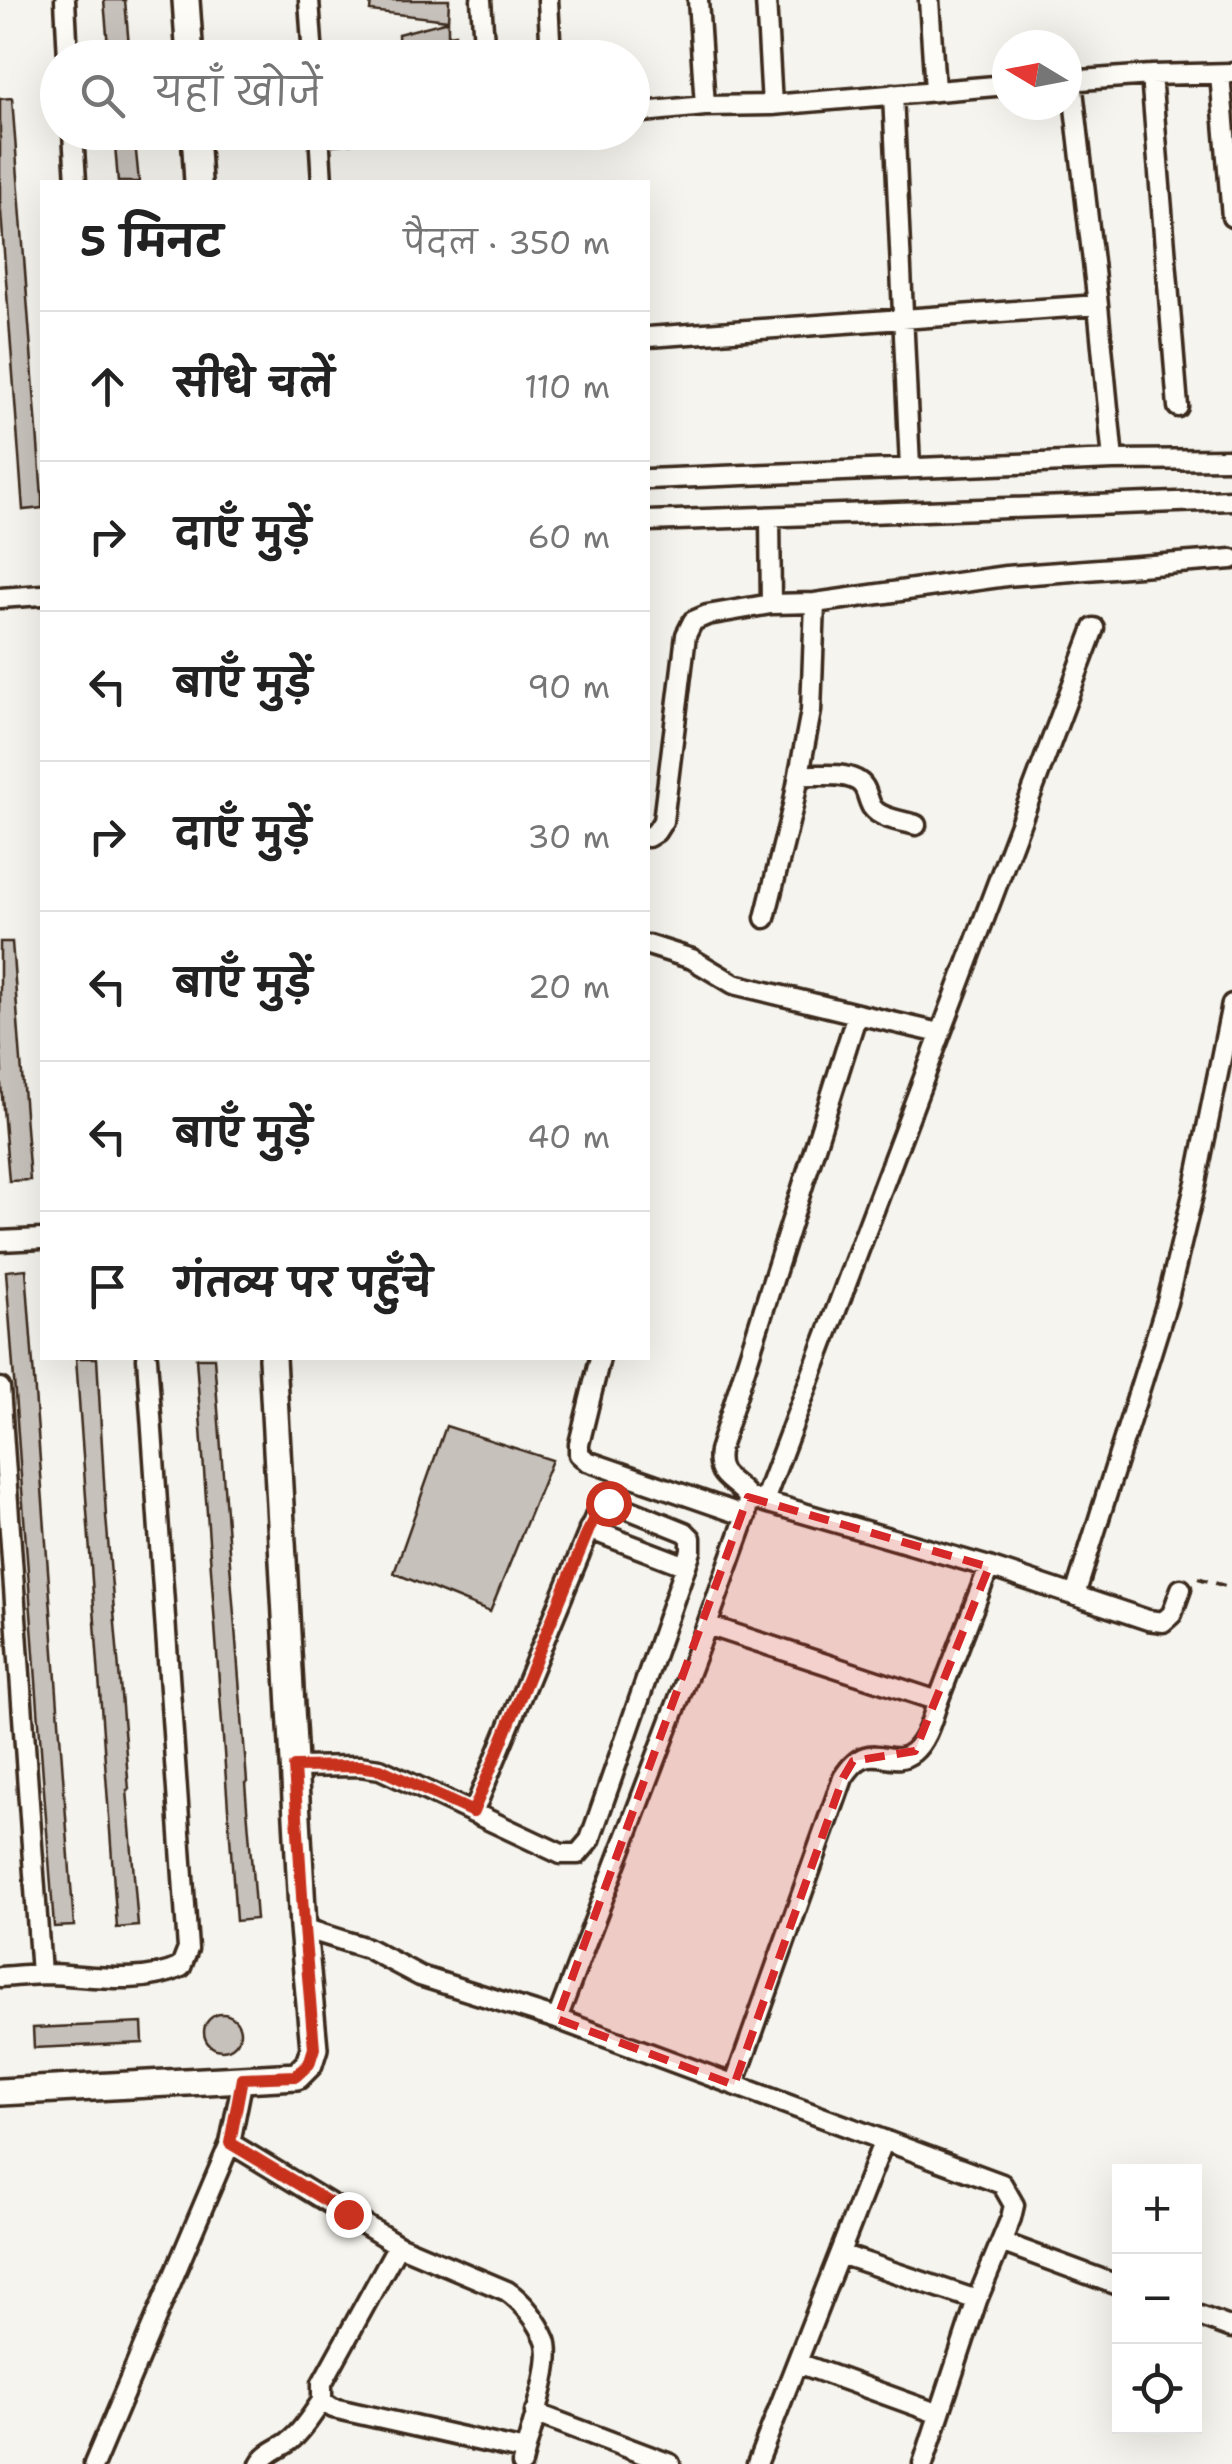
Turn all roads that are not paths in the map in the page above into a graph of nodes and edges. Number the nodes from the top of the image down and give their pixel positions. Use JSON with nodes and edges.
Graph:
{"nodes":[{"id":1,"x":64,"y":0,"type":"edge"},
{"id":2,"x":186,"y":0,"type":"edge"},
{"id":3,"x":309,"y":0,"type":"edge"},
{"id":4,"x":481,"y":0,"type":"edge"},
{"id":5,"x":548,"y":0,"type":"edge"},
{"id":6,"x":698,"y":0,"type":"edge"},
{"id":7,"x":766,"y":0,"type":"edge"},
{"id":8,"x":929,"y":0,"type":"edge"},
{"id":9,"x":67,"y":40,"type":"edge"},
{"id":10,"x":189,"y":40,"type":"edge"},
{"id":11,"x":312,"y":40,"type":"edge"},
{"id":12,"x":484,"y":40,"type":"edge"},
{"id":13,"x":550,"y":40,"type":"edge"},
{"id":14,"x":1226,"y":74,"type":"edge"},
{"id":15,"x":1151,"y":75,"type":"junction"},
{"id":16,"x":1082,"y":80,"type":"edge"},
{"id":17,"x":992,"y":86,"type":"edge"},
{"id":18,"x":935,"y":90,"type":"junction"},
{"id":19,"x":893,"y":94,"type":"junction"},
{"id":20,"x":772,"y":105,"type":"junction"},
{"id":21,"x":704,"y":106,"type":"junction"},
{"id":22,"x":650,"y":111,"type":"edge"},
{"id":23,"x":1075,"y":120,"type":"edge"},
{"id":24,"x":74,"y":150,"type":"edge"},
{"id":25,"x":196,"y":150,"type":"edge"},
{"id":26,"x":320,"y":150,"type":"edge"},
{"id":27,"x":76,"y":180,"type":"edge"},
{"id":28,"x":198,"y":180,"type":"edge"},
{"id":29,"x":322,"y":180,"type":"edge"},
{"id":30,"x":1232,"y":218,"type":"edge"},
{"id":31,"x":1098,"y":305,"type":"junction"},
{"id":32,"x":904,"y":318,"type":"junction"},
{"id":33,"x":650,"y":336,"type":"edge"},
{"id":34,"x":1178,"y":407,"type":"dead end"},
{"id":35,"x":1232,"y":459,"type":"edge"},
{"id":36,"x":1113,"y":460,"type":"junction"},
{"id":37,"x":910,"y":468,"type":"junction"},
{"id":38,"x":650,"y":479,"type":"edge"},
{"id":39,"x":1232,"y":500,"type":"edge"},
{"id":40,"x":770,"y":516,"type":"junction"},
{"id":41,"x":650,"y":520,"type":"edge"},
{"id":42,"x":1232,"y":559,"type":"edge"},
{"id":43,"x":40,"y":595,"type":"edge"},
{"id":44,"x":0,"y":598,"type":"edge"},
{"id":45,"x":815,"y":603,"type":"junction"},
{"id":46,"x":771,"y":604,"type":"junction"},
{"id":47,"x":1094,"y":628,"type":"dead end"},
{"id":48,"x":799,"y":775,"type":"junction"},
{"id":49,"x":916,"y":824,"type":"dead end"},
{"id":50,"x":650,"y":836,"type":"edge"},
{"id":51,"x":764,"y":918,"type":"dead end"},
{"id":52,"x":650,"y":946,"type":"edge"},
{"id":53,"x":1232,"y":1004,"type":"edge"},
{"id":54,"x":857,"y":1014,"type":"junction"},
{"id":55,"x":940,"y":1033,"type":"junction"},
{"id":56,"x":40,"y":1239,"type":"edge"},
{"id":57,"x":0,"y":1242,"type":"edge"},
{"id":58,"x":147,"y":1360,"type":"edge"},
{"id":59,"x":272,"y":1360,"type":"edge"},
{"id":60,"x":600,"y":1360,"type":"edge"},
{"id":61,"x":0,"y":1388,"type":"edge"},
{"id":62,"x":753,"y":1504,"type":"junction"},
{"id":63,"x":589,"y":1529,"type":"junction"},
{"id":64,"x":686,"y":1566,"type":"junction"},
{"id":65,"x":989,"y":1567,"type":"junction"},
{"id":66,"x":1180,"y":1589,"type":"road end"},
{"id":67,"x":1075,"y":1595,"type":"junction"},
{"id":68,"x":707,"y":1625,"type":"junction"},
{"id":69,"x":938,"y":1701,"type":"junction"},
{"id":70,"x":294,"y":1767,"type":"junction"},
{"id":71,"x":473,"y":1812,"type":"junction"},
{"id":72,"x":304,"y":1928,"type":"junction"},
{"id":73,"x":41,"y":1974,"type":"junction"},
{"id":74,"x":0,"y":1977,"type":"edge"},
{"id":75,"x":557,"y":2019,"type":"junction"},
{"id":76,"x":242,"y":2078,"type":"junction"},
{"id":77,"x":734,"y":2085,"type":"junction"},
{"id":78,"x":2,"y":2099,"type":"edge"},
{"id":79,"x":884,"y":2140,"type":"junction"},
{"id":80,"x":230,"y":2143,"type":"junction"},
{"id":81,"x":1001,"y":2242,"type":"junction"},
{"id":82,"x":398,"y":2245,"type":"junction"},
{"id":83,"x":840,"y":2254,"type":"junction"},
{"id":84,"x":1112,"y":2283,"type":"edge"},
{"id":85,"x":977,"y":2300,"type":"junction"},
{"id":86,"x":1202,"y":2317,"type":"edge"},
{"id":87,"x":1232,"y":2328,"type":"edge"},
{"id":88,"x":798,"y":2363,"type":"junction"},
{"id":89,"x":322,"y":2400,"type":"junction"},
{"id":90,"x":535,"y":2413,"type":"junction"},
{"id":91,"x":939,"y":2414,"type":"junction"},
{"id":92,"x":524,"y":2458,"type":"edge"},
{"id":93,"x":98,"y":2463,"type":"edge"},
{"id":94,"x":260,"y":2464,"type":"edge"},
{"id":95,"x":670,"y":2464,"type":"edge"},
{"id":96,"x":757,"y":2464,"type":"edge"},
{"id":97,"x":923,"y":2464,"type":"edge"}],
"edges":[{"from":1,"to":9,"type":"street"},
{"from":2,"to":10,"type":"street"},
{"from":3,"to":11,"type":"street"},
{"from":4,"to":12,"type":"street"},
{"from":5,"to":13,"type":"street"},
{"from":6,"to":21,"type":"street"},
{"from":7,"to":20,"type":"street"},
{"from":8,"to":18,"type":"street"},
{"from":14,"to":15,"type":"street"},
{"from":14,"to":30,"type":"street"},
{"from":15,"to":16,"type":"street"},
{"from":15,"to":34,"type":"street"},
{"from":17,"to":18,"type":"street"},
{"from":18,"to":19,"type":"street"},
{"from":19,"to":20,"type":"street"},
{"from":19,"to":32,"type":"street"},
{"from":20,"to":21,"type":"street"},
{"from":21,"to":22,"type":"street"},
{"from":23,"to":31,"type":"street"},
{"from":24,"to":27,"type":"street"},
{"from":25,"to":28,"type":"street"},
{"from":26,"to":29,"type":"street"},
{"from":31,"to":32,"type":"street"},
{"from":31,"to":36,"type":"street"},
{"from":32,"to":33,"type":"street"},
{"from":32,"to":37,"type":"street"},
{"from":35,"to":36,"type":"street"},
{"from":36,"to":37,"type":"street"},
{"from":37,"to":38,"type":"street"},
{"from":39,"to":40,"type":"street"},
{"from":40,"to":41,"type":"street"},
{"from":40,"to":46,"type":"street"},
{"from":42,"to":45,"type":"street"},
{"from":43,"to":44,"type":"street"},
{"from":45,"to":46,"type":"street"},
{"from":45,"to":48,"type":"street"},
{"from":46,"to":50,"type":"street"},
{"from":47,"to":55,"type":"street"},
{"from":48,"to":49,"type":"street"},
{"from":48,"to":51,"type":"street"},
{"from":52,"to":54,"type":"street"},
{"from":53,"to":67,"type":"street"},
{"from":54,"to":55,"type":"street"},
{"from":54,"to":62,"type":"street"},
{"from":55,"to":62,"type":"street"},
{"from":56,"to":57,"type":"street"},
{"from":58,"to":73,"type":"street"},
{"from":59,"to":70,"type":"street"},
{"from":60,"to":62,"type":"street"},
{"from":61,"to":73,"type":"street"},
{"from":62,"to":65,"type":"street"},
{"from":62,"to":68,"type":"street"},
{"from":63,"to":64,"type":"street"},
{"from":63,"to":64,"type":"street"},
{"from":63,"to":71,"type":"street"},
{"from":64,"to":71,"type":"street"},
{"from":65,"to":67,"type":"street"},
{"from":65,"to":69,"type":"street"},
{"from":66,"to":67,"type":"street"},
{"from":68,"to":69,"type":"street"},
{"from":68,"to":75,"type":"street"},
{"from":69,"to":77,"type":"street"},
{"from":70,"to":71,"type":"street"},
{"from":70,"to":72,"type":"street"},
{"from":72,"to":75,"type":"street"},
{"from":72,"to":76,"type":"street"},
{"from":73,"to":74,"type":"street"},
{"from":75,"to":77,"type":"street"},
{"from":76,"to":78,"type":"street"},
{"from":76,"to":80,"type":"street"},
{"from":77,"to":79,"type":"street"},
{"from":79,"to":81,"type":"street"},
{"from":79,"to":83,"type":"street"},
{"from":80,"to":82,"type":"street"},
{"from":80,"to":93,"type":"street"},
{"from":81,"to":84,"type":"street"},
{"from":81,"to":85,"type":"street"},
{"from":82,"to":89,"type":"street"},
{"from":82,"to":90,"type":"street"},
{"from":83,"to":85,"type":"street"},
{"from":83,"to":88,"type":"street"},
{"from":85,"to":91,"type":"street"},
{"from":86,"to":87,"type":"street"},
{"from":88,"to":91,"type":"street"},
{"from":88,"to":96,"type":"street"},
{"from":89,"to":92,"type":"street"},
{"from":89,"to":94,"type":"street"},
{"from":90,"to":92,"type":"street"},
{"from":90,"to":95,"type":"street"},
{"from":91,"to":97,"type":"street"}]}
